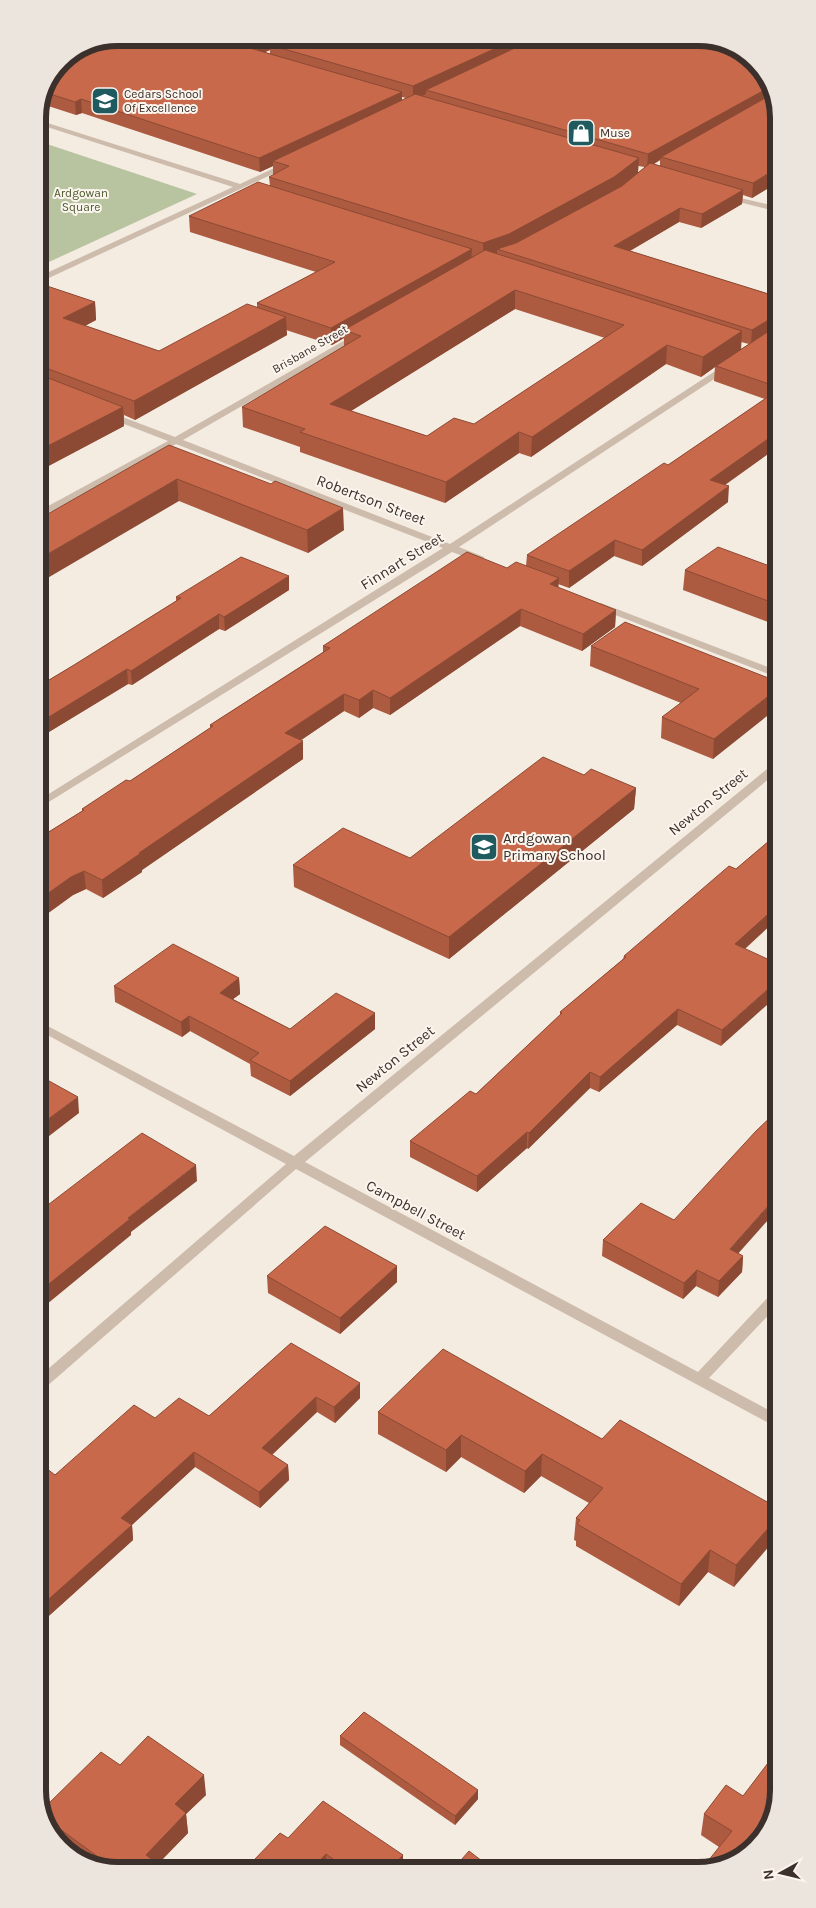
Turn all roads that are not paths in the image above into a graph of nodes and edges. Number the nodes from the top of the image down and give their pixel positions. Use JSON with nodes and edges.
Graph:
{"nodes":[{"id":1,"x":46,"y":125,"type":"edge"},
{"id":2,"x":292,"y":162,"type":"edge"},
{"id":3,"x":240,"y":187,"type":"junction"},
{"id":4,"x":250,"y":190,"type":"edge"},
{"id":5,"x":720,"y":194,"type":"edge"},
{"id":6,"x":770,"y":208,"type":"edge"},
{"id":7,"x":46,"y":276,"type":"edge"},
{"id":8,"x":363,"y":333,"type":"edge"},
{"id":9,"x":736,"y":361,"type":"edge"},
{"id":10,"x":102,"y":412,"type":"edge"},
{"id":11,"x":175,"y":441,"type":"junction"},
{"id":12,"x":46,"y":511,"type":"edge"},
{"id":13,"x":452,"y":548,"type":"junction"},
{"id":14,"x":488,"y":562,"type":"edge"},
{"id":15,"x":590,"y":602,"type":"edge"},
{"id":16,"x":770,"y":672,"type":"edge"},
{"id":17,"x":770,"y":772,"type":"edge"},
{"id":18,"x":46,"y":801,"type":"edge"},
{"id":19,"x":46,"y":1029,"type":"edge"},
{"id":20,"x":295,"y":1163,"type":"junction"},
{"id":21,"x":770,"y":1304,"type":"edge"},
{"id":22,"x":46,"y":1379,"type":"edge"},
{"id":23,"x":699,"y":1380,"type":"junction"},
{"id":24,"x":770,"y":1418,"type":"edge"}],
"edges":[{"from":1,"to":3,"type":"street"},
{"from":2,"to":3,"type":"street"},
{"from":3,"to":4,"type":"street"},
{"from":3,"to":7,"type":"street"},
{"from":5,"to":6,"type":"street"},
{"from":8,"to":11,"type":"street","name":"Brisbane Street"},
{"from":9,"to":13,"type":"street","name":"Finnart Street"},
{"from":10,"to":11,"type":"street","name":"Robertson Street"},
{"from":11,"to":12,"type":"street","name":"Brisbane Street"},
{"from":11,"to":13,"type":"street","name":"Robertson Street"},
{"from":13,"to":14,"type":"street","name":"Robertson Street"},
{"from":13,"to":18,"type":"street","name":"Finnart Street"},
{"from":15,"to":16,"type":"street"},
{"from":17,"to":20,"type":"street","name":"Newton Street"},
{"from":19,"to":20,"type":"street","name":"Campbell Street"},
{"from":20,"to":22,"type":"street","name":"Newton Street"},
{"from":20,"to":23,"type":"street","name":"Campbell Street"},
{"from":21,"to":23,"type":"street"},
{"from":23,"to":24,"type":"street","name":"Campbell Street"}]}
